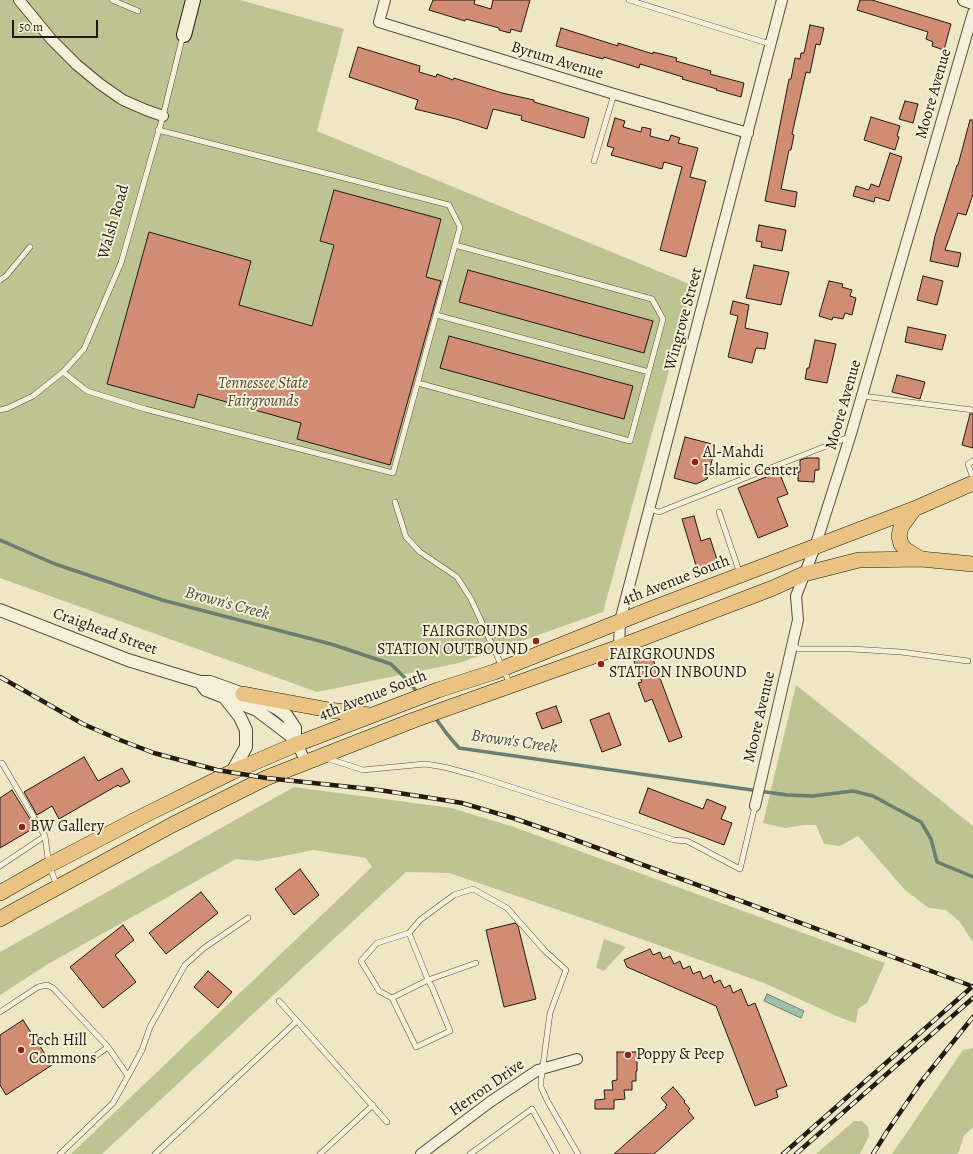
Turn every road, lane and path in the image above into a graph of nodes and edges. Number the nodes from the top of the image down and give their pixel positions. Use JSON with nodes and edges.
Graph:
{"nodes":[{"id":1,"x":19,"y":0,"type":"edge"},
{"id":2,"x":112,"y":0,"type":"edge"},
{"id":3,"x":193,"y":0,"type":"edge"},
{"id":4,"x":385,"y":0,"type":"edge"},
{"id":5,"x":629,"y":0,"type":"edge"},
{"id":6,"x":782,"y":0,"type":"edge"},
{"id":7,"x":964,"y":0,"type":"edge"},
{"id":8,"x":973,"y":3,"type":"edge"},
{"id":9,"x":138,"y":11,"type":"dead end"},
{"id":10,"x":973,"y":13,"type":"edge"},
{"id":11,"x":184,"y":35,"type":"joint"},
{"id":12,"x":770,"y":44,"type":"junction"},
{"id":13,"x":614,"y":94,"type":"junction"},
{"id":14,"x":162,"y":116,"type":"junction"},
{"id":15,"x":158,"y":130,"type":"junction"},
{"id":16,"x":748,"y":133,"type":"junction"},
{"id":17,"x":594,"y":161,"type":"dead end"},
{"id":18,"x":455,"y":245,"type":"junction"},
{"id":19,"x":30,"y":247,"type":"dead end"},
{"id":20,"x":0,"y":280,"type":"edge"},
{"id":21,"x":436,"y":315,"type":"junction"},
{"id":22,"x":63,"y":372,"type":"junction"},
{"id":23,"x":649,"y":372,"type":"junction"},
{"id":24,"x":418,"y":382,"type":"junction"},
{"id":25,"x":862,"y":396,"type":"junction"},
{"id":26,"x":0,"y":410,"type":"edge"},
{"id":27,"x":973,"y":410,"type":"edge"},
{"id":28,"x":850,"y":436,"type":"junction"},
{"id":29,"x":973,"y":461,"type":"edge"},
{"id":30,"x":973,"y":478,"type":"edge"},
{"id":31,"x":973,"y":483,"type":"edge"},
{"id":32,"x":395,"y":502,"type":"dead end"},
{"id":33,"x":650,"y":509,"type":"junction"},
{"id":34,"x":914,"y":509,"type":"junction"},
{"id":35,"x":718,"y":512,"type":"dead end"},
{"id":36,"x":815,"y":547,"type":"junction"},
{"id":37,"x":921,"y":559,"type":"junction"},
{"id":38,"x":973,"y":564,"type":"edge"},
{"id":39,"x":804,"y":574,"type":"junction"},
{"id":40,"x":740,"y":575,"type":"junction"},
{"id":41,"x":0,"y":610,"type":"edge"},
{"id":42,"x":620,"y":621,"type":"junction"},
{"id":43,"x":792,"y":645,"type":"junction"},
{"id":44,"x":619,"y":647,"type":"junction"},
{"id":45,"x":968,"y":661,"type":"dead end"},
{"id":46,"x":502,"y":668,"type":"junction"},
{"id":47,"x":200,"y":682,"type":"junction"},
{"id":48,"x":511,"y":686,"type":"junction"},
{"id":49,"x":243,"y":694,"type":"junction"},
{"id":50,"x":223,"y":697,"type":"junction"},
{"id":51,"x":373,"y":715,"type":"junction"},
{"id":52,"x":296,"y":741,"type":"junction"},
{"id":53,"x":322,"y":757,"type":"junction"},
{"id":54,"x":306,"y":762,"type":"junction"},
{"id":55,"x":0,"y":763,"type":"edge"},
{"id":56,"x":232,"y":772,"type":"junction"},
{"id":57,"x":755,"y":806,"type":"joint"},
{"id":58,"x":45,"y":836,"type":"junction"},
{"id":59,"x":0,"y":866,"type":"edge"},
{"id":60,"x":49,"y":866,"type":"junction"},
{"id":61,"x":58,"y":887,"type":"junction"},
{"id":62,"x":0,"y":893,"type":"edge"},
{"id":63,"x":248,"y":918,"type":"dead end"},
{"id":64,"x":0,"y":919,"type":"edge"},
{"id":65,"x":409,"y":933,"type":"junction"},
{"id":66,"x":476,"y":963,"type":"dead end"},
{"id":67,"x":428,"y":980,"type":"junction"},
{"id":68,"x":392,"y":998,"type":"junction"},
{"id":69,"x":279,"y":1001,"type":"dead end"},
{"id":70,"x":0,"y":1012,"type":"edge"},
{"id":71,"x":297,"y":1021,"type":"junction"},
{"id":72,"x":108,"y":1047,"type":"junction"},
{"id":73,"x":94,"y":1057,"type":"dead end"},
{"id":74,"x":577,"y":1058,"type":"dead end"},
{"id":75,"x":542,"y":1068,"type":"junction"},
{"id":76,"x":128,"y":1076,"type":"junction"},
{"id":77,"x":373,"y":1105,"type":"junction"},
{"id":78,"x":387,"y":1122,"type":"dead end"},
{"id":79,"x":60,"y":1154,"type":"edge"},
{"id":80,"x":155,"y":1154,"type":"edge"},
{"id":81,"x":320,"y":1154,"type":"edge"},
{"id":82,"x":421,"y":1154,"type":"edge"},
{"id":83,"x":470,"y":1154,"type":"edge"},
{"id":84,"x":557,"y":1154,"type":"edge"},
{"id":85,"x":578,"y":1154,"type":"edge"}],
"edges":[{"from":1,"to":14,"type":"street"},
{"from":2,"to":9,"type":"lane"},
{"from":3,"to":11,"type":"main road","name":"Walsh Road"},
{"from":4,"to":13,"type":"street","name":"Byrum Avenue"},
{"from":5,"to":12,"type":"lane"},
{"from":6,"to":12,"type":"street","name":"Wingrove Street"},
{"from":7,"to":8,"type":"street"},
{"from":10,"to":25,"type":"street","name":"Moore Avenue"},
{"from":11,"to":14,"type":"lane","name":"Walsh Road"},
{"from":12,"to":16,"type":"street","name":"Wingrove Street"},
{"from":13,"to":16,"type":"street","name":"Byrum Avenue"},
{"from":13,"to":17,"type":"lane"},
{"from":14,"to":15,"type":"lane","name":"Walsh Road"},
{"from":15,"to":18,"type":"lane"},
{"from":15,"to":22,"type":"lane","name":"Walsh Road"},
{"from":16,"to":33,"type":"street","name":"Wingrove Street"},
{"from":18,"to":21,"type":"lane"},
{"from":18,"to":23,"type":"lane"},
{"from":19,"to":20,"type":"lane"},
{"from":21,"to":23,"type":"lane"},
{"from":21,"to":24,"type":"lane"},
{"from":22,"to":24,"type":"lane"},
{"from":22,"to":26,"type":"lane","name":"Walsh Road"},
{"from":23,"to":24,"type":"lane"},
{"from":25,"to":27,"type":"lane"},
{"from":25,"to":28,"type":"street","name":"Moore Avenue"},
{"from":28,"to":33,"type":"lane"},
{"from":28,"to":36,"type":"street","name":"Moore Avenue"},
{"from":29,"to":30,"type":"lane"},
{"from":31,"to":34,"type":"main road","name":"4th Avenue South"},
{"from":32,"to":46,"type":"lane"},
{"from":33,"to":42,"type":"street","name":"Wingrove Street"},
{"from":34,"to":36,"type":"main road","name":"4th Avenue South"},
{"from":34,"to":37,"type":"main road"},
{"from":35,"to":40,"type":"lane"},
{"from":36,"to":39,"type":"street","name":"Moore Avenue"},
{"from":36,"to":40,"type":"main road","name":"4th Avenue South"},
{"from":37,"to":38,"type":"main road"},
{"from":37,"to":39,"type":"main road"},
{"from":39,"to":43,"type":"street","name":"Moore Avenue"},
{"from":39,"to":44,"type":"main road"},
{"from":40,"to":42,"type":"main road","name":"4th Avenue South"},
{"from":41,"to":47,"type":"street","name":"Craighead Street"},
{"from":42,"to":44,"type":"street","name":"Wingrove Street"},
{"from":42,"to":46,"type":"main road","name":"4th Avenue South"},
{"from":43,"to":45,"type":"lane"},
{"from":43,"to":57,"type":"street","name":"Moore Avenue"},
{"from":44,"to":48,"type":"main road"},
{"from":46,"to":48,"type":"lane"},
{"from":46,"to":51,"type":"main road","name":"4th Avenue South"},
{"from":47,"to":49,"type":"street","name":"Craighead Street"},
{"from":47,"to":50,"type":"street","name":"Craighead Street"},
{"from":48,"to":53,"type":"main road"},
{"from":49,"to":51,"type":"main road"},
{"from":49,"to":52,"type":"street","name":"Craighead Street"},
{"from":50,"to":52,"type":"street","name":"Craighead Street"},
{"from":50,"to":56,"type":"street"},
{"from":51,"to":52,"type":"main road","name":"4th Avenue South"},
{"from":52,"to":54,"type":"street","name":"Craighead Street"},
{"from":52,"to":56,"type":"main road","name":"4th Avenue South"},
{"from":53,"to":54,"type":"main road"},
{"from":53,"to":57,"type":"lane"},
{"from":54,"to":61,"type":"main road"},
{"from":55,"to":58,"type":"lane"},
{"from":56,"to":60,"type":"main road","name":"4th Avenue South"},
{"from":58,"to":59,"type":"lane"},
{"from":58,"to":60,"type":"lane"},
{"from":60,"to":61,"type":"lane"},
{"from":60,"to":62,"type":"main road","name":"4th Avenue South"},
{"from":61,"to":64,"type":"main road"},
{"from":63,"to":76,"type":"lane"},
{"from":65,"to":67,"type":"lane"},
{"from":65,"to":68,"type":"lane"},
{"from":65,"to":75,"type":"lane"},
{"from":66,"to":67,"type":"lane"},
{"from":67,"to":68,"type":"lane"},
{"from":67,"to":68,"type":"lane"},
{"from":69,"to":71,"type":"lane"},
{"from":70,"to":72,"type":"lane"},
{"from":71,"to":77,"type":"lane"},
{"from":71,"to":80,"type":"lane"},
{"from":72,"to":73,"type":"lane"},
{"from":72,"to":76,"type":"lane"},
{"from":74,"to":75,"type":"street","name":"Herron Drive"},
{"from":75,"to":82,"type":"street","name":"Herron Drive"},
{"from":75,"to":85,"type":"lane"},
{"from":76,"to":79,"type":"lane"},
{"from":77,"to":78,"type":"lane"},
{"from":77,"to":81,"type":"lane"},
{"from":83,"to":84,"type":"lane"}]}
